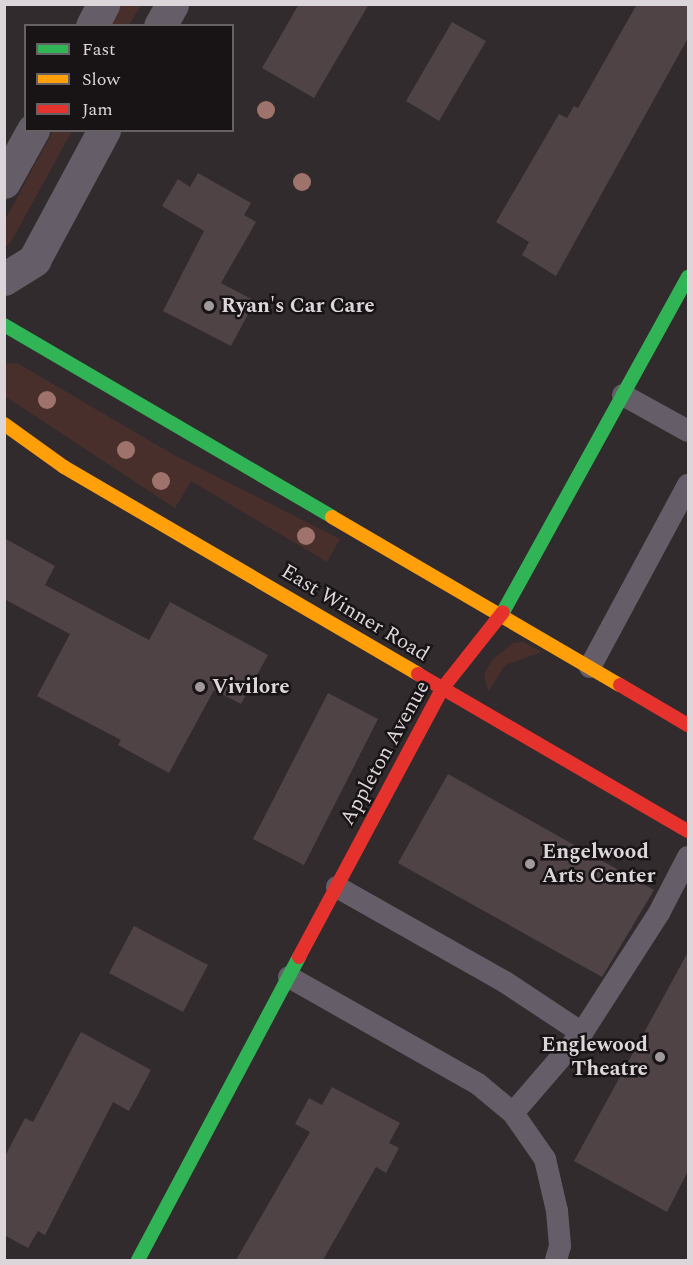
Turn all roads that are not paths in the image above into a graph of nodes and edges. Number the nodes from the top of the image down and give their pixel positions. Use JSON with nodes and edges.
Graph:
{"nodes":[{"id":1,"x":103,"y":4,"type":"edge"},
{"id":2,"x":172,"y":4,"type":"edge"},
{"id":3,"x":93,"y":24,"type":"edge"},
{"id":4,"x":161,"y":24,"type":"edge"},
{"id":5,"x":32,"y":132,"type":"edge"},
{"id":6,"x":103,"y":132,"type":"edge"},
{"id":7,"x":4,"y":182,"type":"edge"},
{"id":8,"x":688,"y":277,"type":"edge"},
{"id":9,"x":4,"y":279,"type":"edge"},
{"id":10,"x":4,"y":326,"type":"edge"},
{"id":11,"x":623,"y":396,"type":"junction"},
{"id":12,"x":4,"y":424,"type":"edge"},
{"id":13,"x":688,"y":431,"type":"edge"},
{"id":14,"x":688,"y":485,"type":"edge"},
{"id":15,"x":501,"y":615,"type":"junction"},
{"id":16,"x":590,"y":667,"type":"junction"},
{"id":17,"x":442,"y":689,"type":"junction"},
{"id":18,"x":688,"y":724,"type":"edge"},
{"id":19,"x":688,"y":831,"type":"edge"},
{"id":20,"x":688,"y":857,"type":"edge"},
{"id":21,"x":337,"y":887,"type":"junction"},
{"id":22,"x":289,"y":977,"type":"junction"},
{"id":23,"x":582,"y":1033,"type":"junction"},
{"id":24,"x":513,"y":1113,"type":"junction"},
{"id":25,"x":138,"y":1260,"type":"edge"},
{"id":26,"x":556,"y":1260,"type":"edge"}],
"edges":[{"from":1,"to":3,"type":"street"},
{"from":2,"to":4,"type":"street"},
{"from":5,"to":7,"type":"street"},
{"from":6,"to":9,"type":"street"},
{"from":8,"to":11,"type":"street","name":"Appleton Avenue"},
{"from":10,"to":15,"type":"street"},
{"from":11,"to":13,"type":"lane"},
{"from":11,"to":15,"type":"street","name":"Appleton Avenue"},
{"from":12,"to":17,"type":"street","name":"East Winner Road"},
{"from":14,"to":16,"type":"lane"},
{"from":15,"to":16,"type":"street"},
{"from":15,"to":17,"type":"street","name":"Appleton Avenue"},
{"from":16,"to":18,"type":"street"},
{"from":17,"to":19,"type":"street","name":"East Winner Road"},
{"from":17,"to":21,"type":"street","name":"Appleton Avenue"},
{"from":20,"to":23,"type":"lane"},
{"from":21,"to":22,"type":"street","name":"Appleton Avenue"},
{"from":21,"to":23,"type":"lane"},
{"from":22,"to":24,"type":"lane"},
{"from":22,"to":25,"type":"street","name":"Appleton Avenue"},
{"from":23,"to":24,"type":"lane"},
{"from":24,"to":26,"type":"lane"}]}
